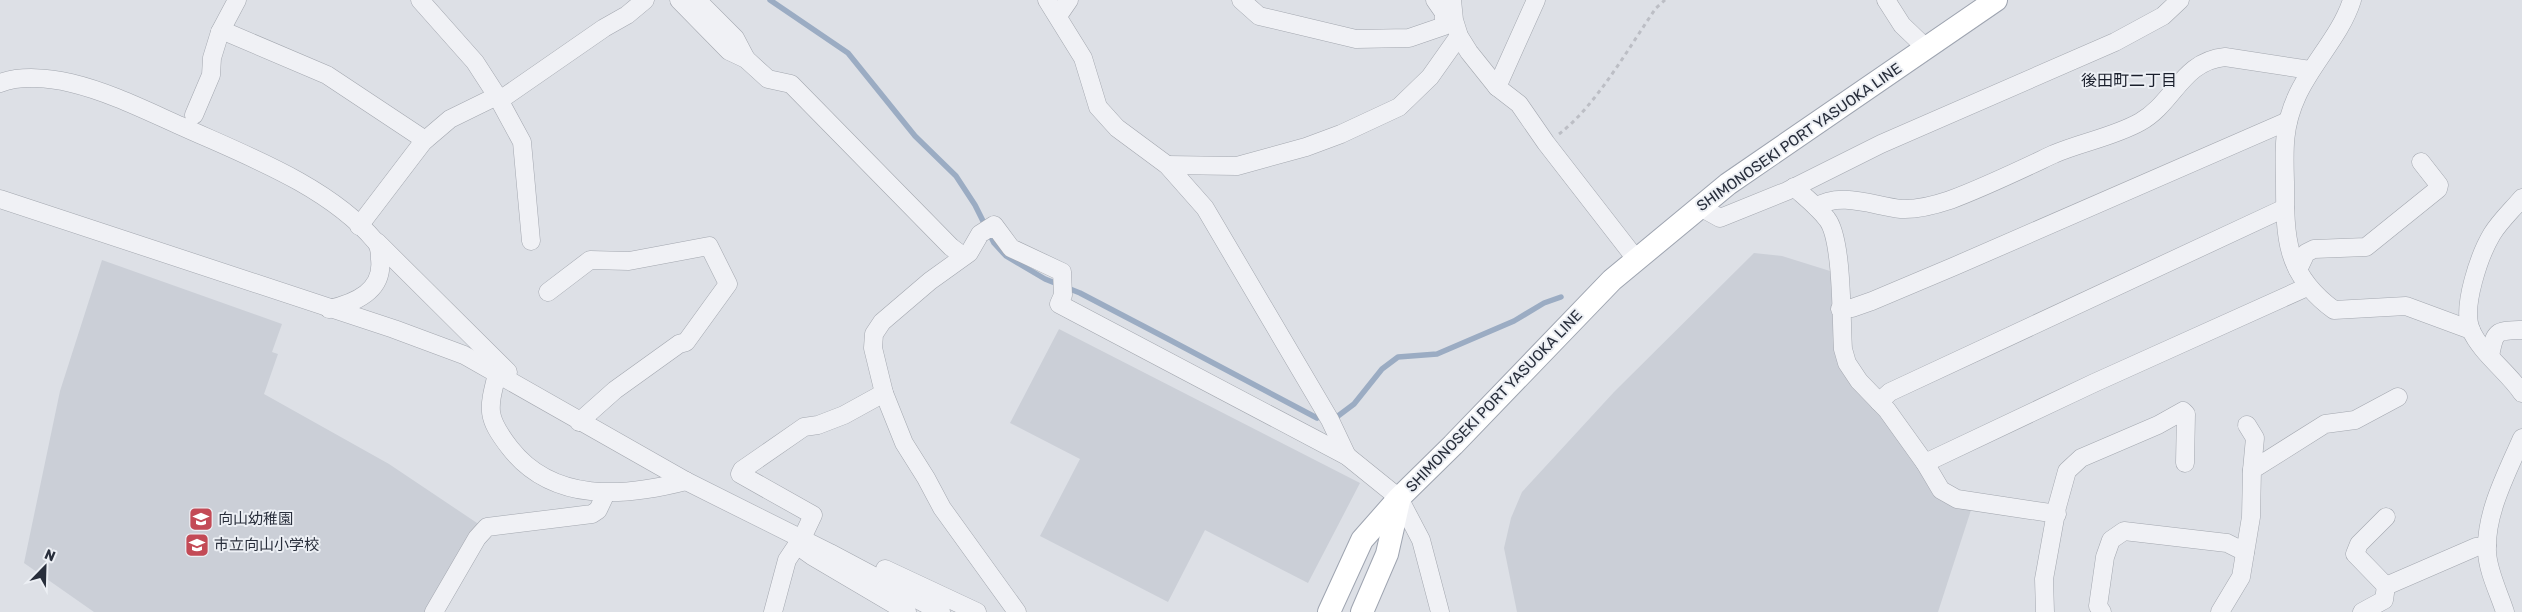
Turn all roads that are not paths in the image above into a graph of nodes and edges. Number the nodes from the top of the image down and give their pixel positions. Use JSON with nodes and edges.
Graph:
{"nodes":[{"id":1,"x":237,"y":0,"type":"edge"},
{"id":2,"x":420,"y":0,"type":"edge"},
{"id":3,"x":645,"y":0,"type":"edge"},
{"id":4,"x":679,"y":0,"type":"edge"},
{"id":5,"x":697,"y":0,"type":"edge"},
{"id":6,"x":1047,"y":0,"type":"edge"},
{"id":7,"x":1069,"y":0,"type":"edge"},
{"id":8,"x":1241,"y":0,"type":"edge"},
{"id":9,"x":1435,"y":0,"type":"edge"},
{"id":10,"x":1452,"y":0,"type":"edge"},
{"id":11,"x":1536,"y":0,"type":"edge"},
{"id":12,"x":1886,"y":0,"type":"edge"},
{"id":13,"x":1996,"y":0,"type":"edge"},
{"id":14,"x":2180,"y":0,"type":"edge"},
{"id":15,"x":2352,"y":0,"type":"edge"},
{"id":16,"x":1058,"y":16,"type":"junction"},
{"id":17,"x":220,"y":32,"type":"junction"},
{"id":18,"x":1459,"y":36,"type":"junction"},
{"id":19,"x":1926,"y":48,"type":"junction"},
{"id":20,"x":746,"y":58,"type":"junction"},
{"id":21,"x":2310,"y":70,"type":"junction"},
{"id":22,"x":0,"y":83,"type":"edge"},
{"id":23,"x":1497,"y":87,"type":"junction"},
{"id":24,"x":498,"y":98,"type":"junction"},
{"id":25,"x":194,"y":115,"type":"dead end"},
{"id":26,"x":2288,"y":121,"type":"junction"},
{"id":27,"x":425,"y":140,"type":"junction"},
{"id":28,"x":2421,"y":162,"type":"dead end"},
{"id":29,"x":1167,"y":165,"type":"junction"},
{"id":30,"x":1794,"y":186,"type":"junction"},
{"id":31,"x":2522,"y":198,"type":"edge"},
{"id":32,"x":0,"y":199,"type":"edge"},
{"id":33,"x":1700,"y":207,"type":"junction"},
{"id":34,"x":1816,"y":207,"type":"junction"},
{"id":35,"x":2285,"y":208,"type":"junction"},
{"id":36,"x":359,"y":226,"type":"junction"},
{"id":37,"x":532,"y":241,"type":"dead end"},
{"id":38,"x":377,"y":242,"type":"junction"},
{"id":39,"x":963,"y":256,"type":"junction"},
{"id":40,"x":1636,"y":260,"type":"junction"},
{"id":41,"x":2298,"y":270,"type":"junction"},
{"id":42,"x":2307,"y":287,"type":"junction"},
{"id":43,"x":548,"y":292,"type":"dead end"},
{"id":44,"x":329,"y":309,"type":"junction"},
{"id":45,"x":1840,"y":309,"type":"junction"},
{"id":46,"x":2471,"y":330,"type":"junction"},
{"id":47,"x":2522,"y":330,"type":"edge"},
{"id":48,"x":2490,"y":356,"type":"junction"},
{"id":49,"x":497,"y":374,"type":"junction"},
{"id":50,"x":526,"y":390,"type":"junction"},
{"id":51,"x":884,"y":393,"type":"junction"},
{"id":52,"x":2522,"y":393,"type":"edge"},
{"id":53,"x":2398,"y":397,"type":"dead end"},
{"id":54,"x":1879,"y":402,"type":"junction"},
{"id":55,"x":579,"y":422,"type":"junction"},
{"id":56,"x":2247,"y":425,"type":"dead end"},
{"id":57,"x":2522,"y":438,"type":"edge"},
{"id":58,"x":1347,"y":456,"type":"junction"},
{"id":59,"x":1926,"y":463,"type":"junction"},
{"id":60,"x":2185,"y":463,"type":"dead end"},
{"id":61,"x":2252,"y":470,"type":"junction"},
{"id":62,"x":686,"y":481,"type":"junction"},
{"id":63,"x":606,"y":493,"type":"junction"},
{"id":64,"x":1399,"y":498,"type":"junction"},
{"id":65,"x":742,"y":508,"type":"junction"},
{"id":66,"x":2057,"y":514,"type":"junction"},
{"id":67,"x":2386,"y":517,"type":"dead end"},
{"id":68,"x":801,"y":538,"type":"junction"},
{"id":69,"x":2487,"y":546,"type":"junction"},
{"id":70,"x":2246,"y":552,"type":"junction"},
{"id":71,"x":2386,"y":586,"type":"junction"},
{"id":72,"x":434,"y":612,"type":"edge"},
{"id":73,"x":773,"y":612,"type":"edge"},
{"id":74,"x":907,"y":612,"type":"edge"},
{"id":75,"x":941,"y":612,"type":"edge"},
{"id":76,"x":977,"y":612,"type":"edge"},
{"id":77,"x":1017,"y":612,"type":"edge"},
{"id":78,"x":1329,"y":612,"type":"edge"},
{"id":79,"x":1362,"y":612,"type":"edge"},
{"id":80,"x":1440,"y":612,"type":"edge"},
{"id":81,"x":2045,"y":612,"type":"edge"},
{"id":82,"x":2102,"y":612,"type":"edge"},
{"id":83,"x":2220,"y":612,"type":"edge"},
{"id":84,"x":2362,"y":612,"type":"edge"},
{"id":85,"x":2505,"y":612,"type":"edge"}],
"edges":[{"from":1,"to":17,"type":"street"},
{"from":2,"to":24,"type":"street"},
{"from":3,"to":24,"type":"street"},
{"from":4,"to":20,"type":"street"},
{"from":5,"to":20,"type":"street"},
{"from":6,"to":16,"type":"street"},
{"from":7,"to":16,"type":"street"},
{"from":8,"to":9,"type":"street"},
{"from":10,"to":18,"type":"street"},
{"from":11,"to":23,"type":"street"},
{"from":12,"to":19,"type":"street"},
{"from":13,"to":19,"type":"main road","name":"SHIMONOSEKI PORT YASUOKA LINE"},
{"from":14,"to":30,"type":"street"},
{"from":15,"to":21,"type":"street"},
{"from":16,"to":29,"type":"street"},
{"from":17,"to":25,"type":"street"},
{"from":17,"to":27,"type":"street"},
{"from":18,"to":23,"type":"street"},
{"from":18,"to":29,"type":"street"},
{"from":19,"to":33,"type":"main road","name":"SHIMONOSEKI PORT YASUOKA LINE"},
{"from":20,"to":39,"type":"street"},
{"from":21,"to":26,"type":"street"},
{"from":21,"to":34,"type":"street"},
{"from":22,"to":36,"type":"street"},
{"from":23,"to":40,"type":"street"},
{"from":24,"to":27,"type":"street"},
{"from":24,"to":37,"type":"street"},
{"from":26,"to":35,"type":"street"},
{"from":26,"to":45,"type":"street"},
{"from":27,"to":36,"type":"street"},
{"from":28,"to":41,"type":"street"},
{"from":29,"to":58,"type":"street"},
{"from":30,"to":33,"type":"street"},
{"from":30,"to":34,"type":"street"},
{"from":31,"to":46,"type":"street"},
{"from":32,"to":44,"type":"street"},
{"from":33,"to":40,"type":"main road","name":"SHIMONOSEKI PORT YASUOKA LINE"},
{"from":34,"to":45,"type":"street"},
{"from":35,"to":41,"type":"street"},
{"from":35,"to":54,"type":"street"},
{"from":36,"to":38,"type":"street"},
{"from":38,"to":44,"type":"street"},
{"from":38,"to":50,"type":"street"},
{"from":39,"to":51,"type":"street"},
{"from":39,"to":58,"type":"street"},
{"from":40,"to":64,"type":"main road","name":"SHIMONOSEKI PORT YASUOKA LINE"},
{"from":41,"to":42,"type":"street"},
{"from":42,"to":46,"type":"street"},
{"from":42,"to":59,"type":"street"},
{"from":43,"to":55,"type":"street"},
{"from":44,"to":49,"type":"street"},
{"from":45,"to":54,"type":"street"},
{"from":46,"to":48,"type":"street"},
{"from":47,"to":48,"type":"street"},
{"from":48,"to":52,"type":"street"},
{"from":49,"to":50,"type":"street"},
{"from":49,"to":63,"type":"street"},
{"from":50,"to":55,"type":"street"},
{"from":51,"to":68,"type":"street"},
{"from":51,"to":77,"type":"street"},
{"from":53,"to":61,"type":"street"},
{"from":54,"to":59,"type":"street"},
{"from":55,"to":62,"type":"street"},
{"from":56,"to":61,"type":"street"},
{"from":57,"to":69,"type":"street"},
{"from":58,"to":64,"type":"street"},
{"from":59,"to":66,"type":"street"},
{"from":60,"to":66,"type":"street"},
{"from":61,"to":70,"type":"street"},
{"from":62,"to":63,"type":"street"},
{"from":62,"to":65,"type":"street"},
{"from":63,"to":72,"type":"street"},
{"from":64,"to":78,"type":"main road","name":"SHIMONOSEKI PORT YASUOKA LINE"},
{"from":64,"to":79,"type":"main road","name":"SHIMONOSEKI PORT YASUOKA LINE"},
{"from":64,"to":80,"type":"street"},
{"from":65,"to":68,"type":"street"},
{"from":65,"to":75,"type":"street"},
{"from":66,"to":81,"type":"street"},
{"from":67,"to":71,"type":"street"},
{"from":68,"to":73,"type":"street"},
{"from":68,"to":74,"type":"street"},
{"from":68,"to":76,"type":"street"},
{"from":69,"to":71,"type":"street"},
{"from":69,"to":85,"type":"street"},
{"from":70,"to":82,"type":"street"},
{"from":70,"to":83,"type":"street"},
{"from":71,"to":84,"type":"street"}]}
